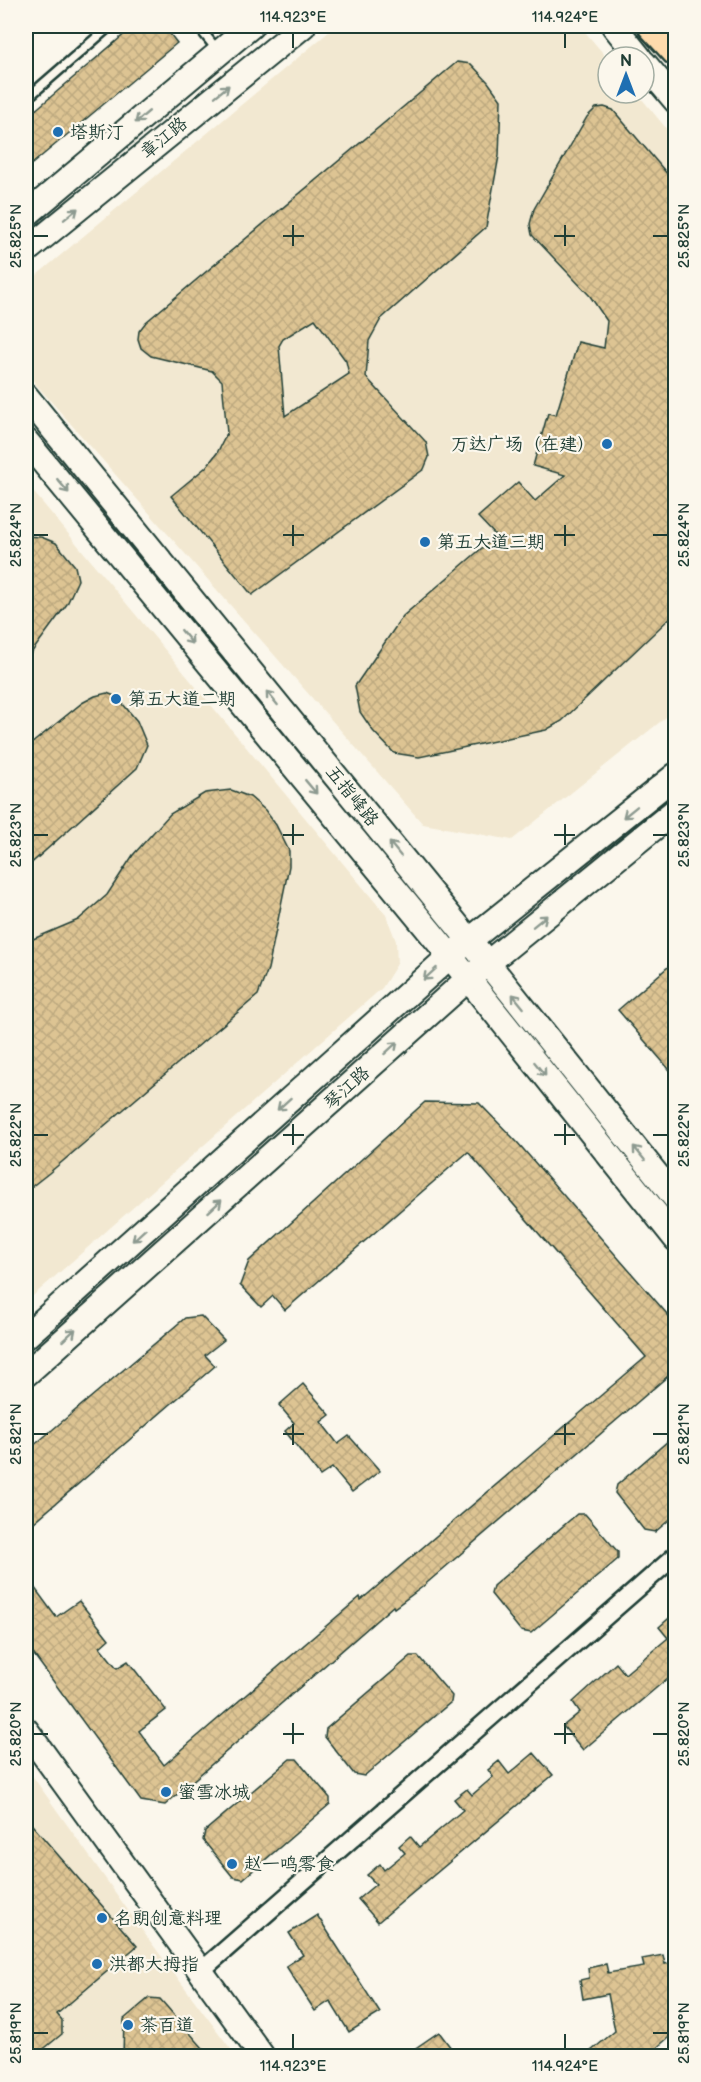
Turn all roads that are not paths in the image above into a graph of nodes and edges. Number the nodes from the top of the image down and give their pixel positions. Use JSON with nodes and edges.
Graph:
{"nodes":[{"id":1,"x":110,"y":26,"type":"edge"},
{"id":2,"x":198,"y":26,"type":"edge"},
{"id":3,"x":251,"y":26,"type":"edge"},
{"id":4,"x":303,"y":26,"type":"edge"},
{"id":5,"x":614,"y":26,"type":"edge"},
{"id":6,"x":652,"y":26,"type":"edge"},
{"id":7,"x":629,"y":45,"type":"edge"},
{"id":8,"x":219,"y":52,"type":"junction"},
{"id":9,"x":675,"y":52,"type":"edge"},
{"id":10,"x":656,"y":78,"type":"edge"},
{"id":11,"x":26,"y":99,"type":"edge"},
{"id":12,"x":675,"y":101,"type":"edge"},
{"id":13,"x":26,"y":215,"type":"edge"},
{"id":14,"x":26,"y":251,"type":"edge"},
{"id":15,"x":26,"y":396,"type":"edge"},
{"id":16,"x":26,"y":441,"type":"edge"},
{"id":17,"x":675,"y":775,"type":"edge"},
{"id":18,"x":675,"y":810,"type":"edge"},
{"id":19,"x":470,"y":941,"type":"junction"},
{"id":20,"x":450,"y":956,"type":"junction"},
{"id":21,"x":488,"y":963,"type":"junction"},
{"id":22,"x":468,"y":979,"type":"junction"},
{"id":23,"x":675,"y":1199,"type":"edge"},
{"id":24,"x":675,"y":1239,"type":"edge"},
{"id":25,"x":26,"y":1336,"type":"edge"},
{"id":26,"x":26,"y":1374,"type":"edge"},
{"id":27,"x":675,"y":1555,"type":"edge"},
{"id":28,"x":26,"y":1730,"type":"edge"},
{"id":29,"x":201,"y":1971,"type":"junction"},
{"id":30,"x":262,"y":2056,"type":"edge"}],
"edges":[{"from":1,"to":11,"type":"lane"},
{"from":2,"to":8,"type":"lane"},
{"from":3,"to":8,"type":"main road","name":"章江路"},
{"from":14,"to":4,"type":"main road","name":"章江路","one_way":true},
{"from":5,"to":7,"type":"main road"},
{"from":6,"to":9,"type":"main road"},
{"from":8,"to":13,"type":"main road","name":"章江路","one_way":true},
{"from":10,"to":12,"type":"main road"},
{"from":19,"to":15,"type":"main road","name":"五指峰路","one_way":true},
{"from":16,"to":20,"type":"main road","name":"五指峰路","one_way":true},
{"from":17,"to":19,"type":"main road","name":"琴江路","one_way":true},
{"from":21,"to":18,"type":"main road","name":"琴江路","one_way":true},
{"from":19,"to":20,"type":"main road","name":"琴江路"},
{"from":19,"to":21,"type":"main road","name":"五指峰路"},
{"from":20,"to":22,"type":"main road","name":"五指峰路"},
{"from":20,"to":25,"type":"main road","name":"琴江路","one_way":true},
{"from":21,"to":22,"type":"main road","name":"琴江路"},
{"from":23,"to":21,"type":"main road","name":"五指峰路","one_way":true},
{"from":22,"to":24,"type":"main road","name":"五指峰路","one_way":true},
{"from":26,"to":22,"type":"main road","name":"琴江路","one_way":true},
{"from":27,"to":29,"type":"street"},
{"from":28,"to":29,"type":"main road"},
{"from":29,"to":30,"type":"main road"}]}
